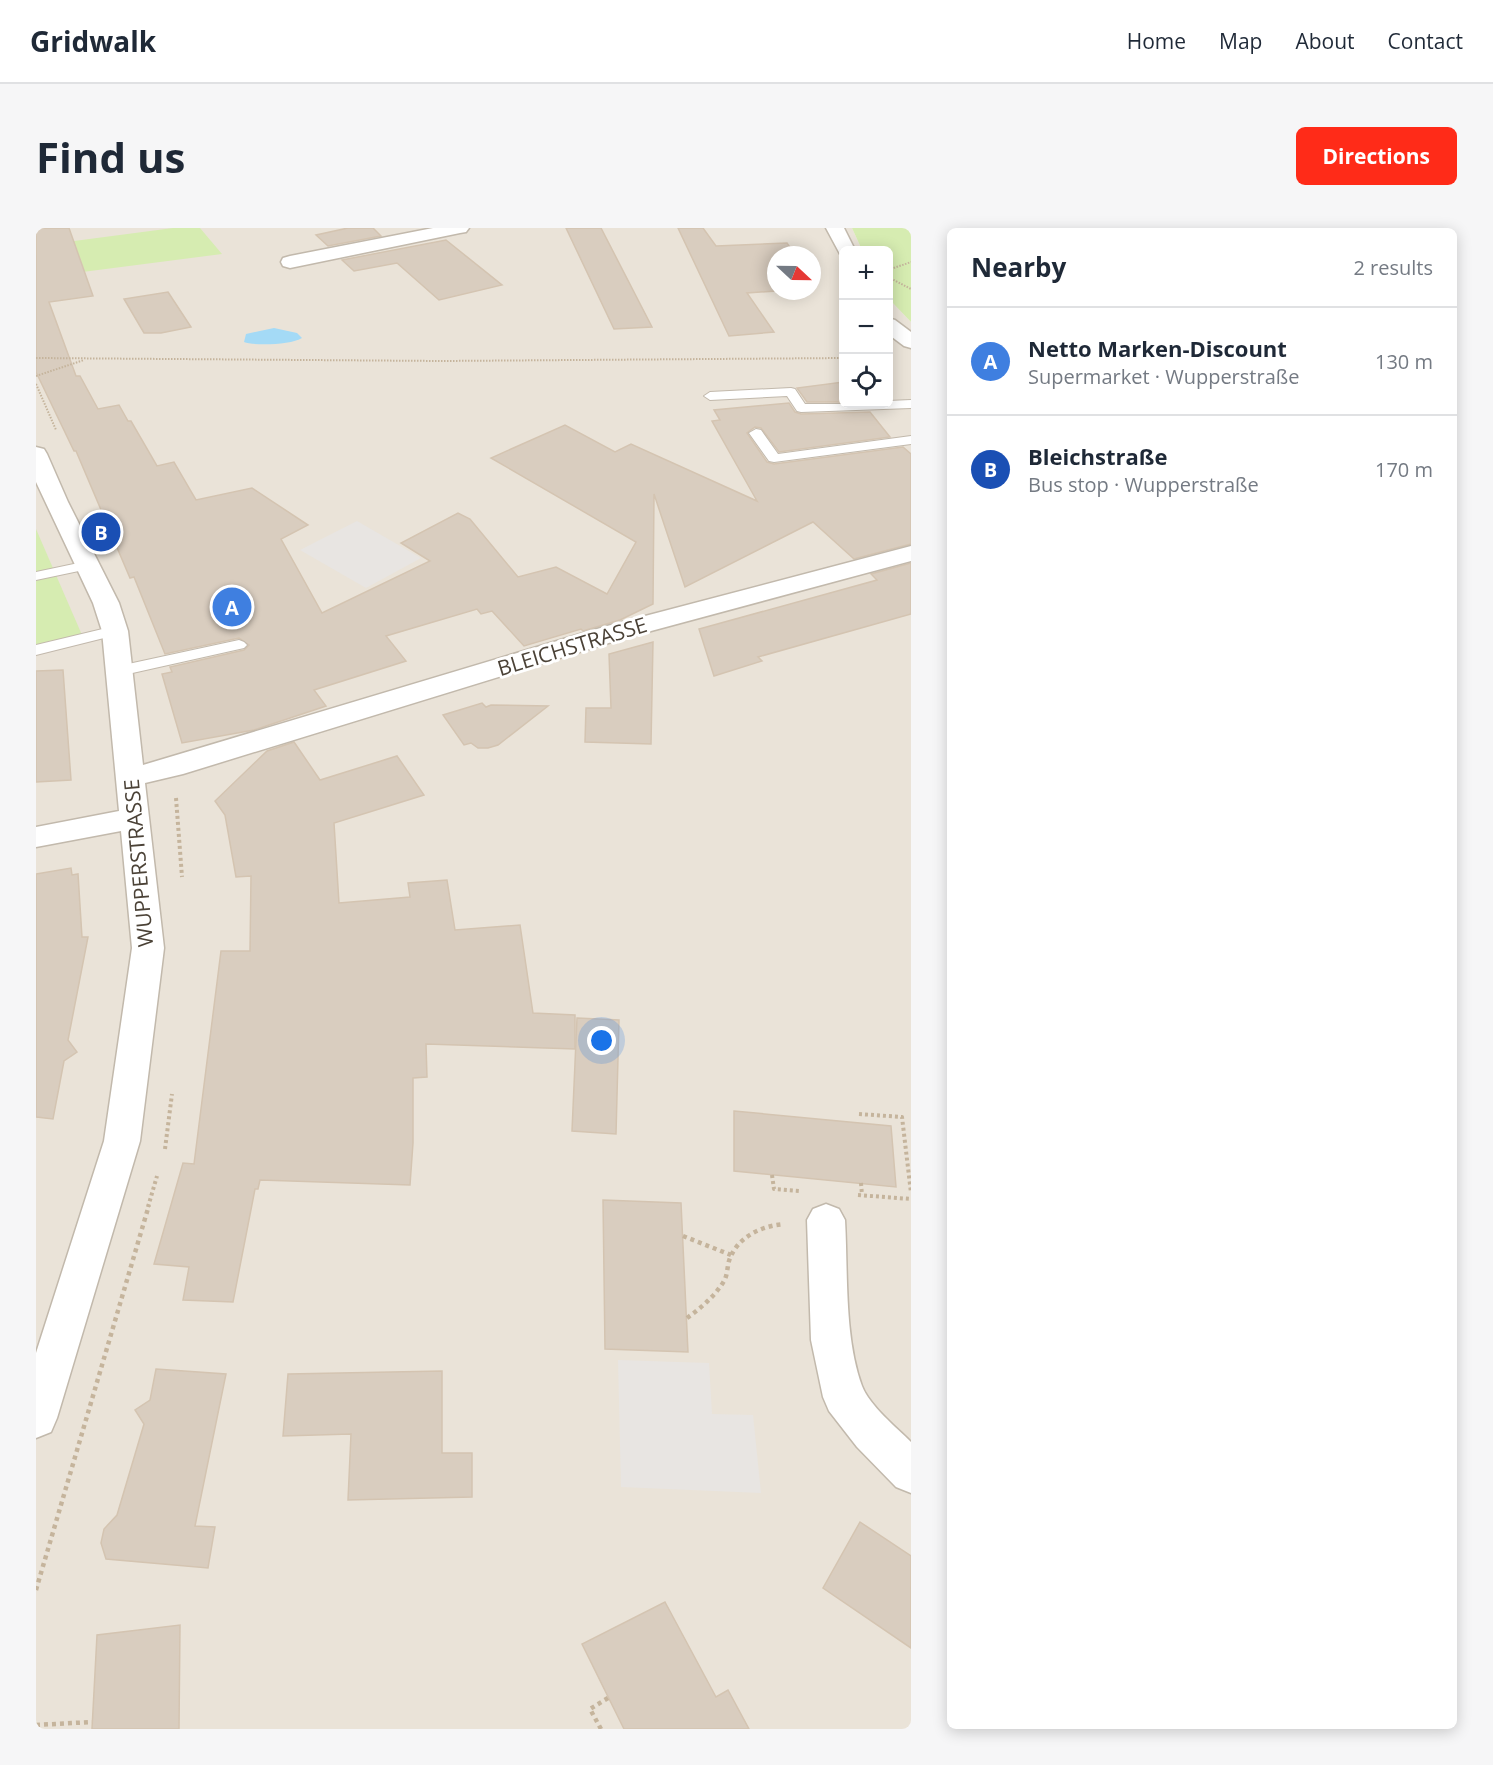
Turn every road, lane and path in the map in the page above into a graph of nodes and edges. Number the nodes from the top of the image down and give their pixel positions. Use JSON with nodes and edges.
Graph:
{"nodes":[{"id":1,"x":460,"y":228,"type":"edge"},
{"id":2,"x":835,"y":228,"type":"edge"},
{"id":3,"x":844,"y":246,"type":"edge"},
{"id":4,"x":290,"y":262,"type":"dead end"},
{"id":5,"x":910,"y":263,"type":"edge"},
{"id":6,"x":893,"y":268,"type":"edge"},
{"id":7,"x":893,"y":280,"type":"edge"},
{"id":8,"x":911,"y":289,"type":"edge"},
{"id":9,"x":893,"y":328,"type":"edge"},
{"id":10,"x":911,"y":342,"type":"edge"},
{"id":11,"x":36,"y":358,"type":"edge"},
{"id":12,"x":839,"y":358,"type":"edge"},
{"id":13,"x":87,"y":359,"type":"junction"},
{"id":14,"x":36,"y":376,"type":"edge"},
{"id":15,"x":711,"y":396,"type":"dead end"},
{"id":16,"x":911,"y":404,"type":"edge"},
{"id":17,"x":756,"y":433,"type":"dead end"},
{"id":18,"x":911,"y":440,"type":"edge"},
{"id":19,"x":36,"y":454,"type":"edge"},
{"id":20,"x":911,"y":553,"type":"edge"},
{"id":21,"x":88,"y":566,"type":"junction"},
{"id":22,"x":36,"y":576,"type":"edge"},
{"id":23,"x":115,"y":631,"type":"junction"},
{"id":24,"x":239,"y":645,"type":"dead end"},
{"id":25,"x":36,"y":650,"type":"edge"},
{"id":26,"x":119,"y":670,"type":"junction"},
{"id":27,"x":130,"y":777,"type":"junction"},
{"id":28,"x":136,"y":818,"type":"junction"},
{"id":29,"x":36,"y":837,"type":"edge"},
{"id":30,"x":859,"y":1114,"type":"dead end"},
{"id":31,"x":772,"y":1175,"type":"dead end"},
{"id":32,"x":861,"y":1183,"type":"dead end"},
{"id":33,"x":800,"y":1191,"type":"dead end"},
{"id":34,"x":911,"y":1193,"type":"edge"},
{"id":35,"x":862,"y":1195,"type":"junction"},
{"id":36,"x":911,"y":1199,"type":"edge"},
{"id":37,"x":823,"y":1212,"type":"junction"},
{"id":38,"x":683,"y":1236,"type":"dead end"},
{"id":39,"x":731,"y":1255,"type":"junction"},
{"id":40,"x":687,"y":1318,"type":"dead end"},
{"id":41,"x":36,"y":1418,"type":"edge"},
{"id":42,"x":911,"y":1472,"type":"edge"},
{"id":43,"x":608,"y":1698,"type":"dead end"},
{"id":44,"x":92,"y":1722,"type":"dead end"},
{"id":45,"x":36,"y":1725,"type":"edge"},
{"id":46,"x":601,"y":1729,"type":"edge"}],
"edges":[{"from":1,"to":4,"type":"street"},
{"from":2,"to":3,"type":"street"},
{"from":5,"to":6,"type":"path"},
{"from":7,"to":8,"type":"path"},
{"from":9,"to":10,"type":"street"},
{"from":11,"to":13,"type":"path"},
{"from":12,"to":13,"type":"path"},
{"from":13,"to":14,"type":"path"},
{"from":15,"to":16,"type":"lane"},
{"from":17,"to":18,"type":"lane"},
{"from":19,"to":21,"type":"street","name":"WUPPERSTRASSE"},
{"from":20,"to":27,"type":"street","name":"BLEICHSTRASSE"},
{"from":21,"to":22,"type":"lane"},
{"from":21,"to":23,"type":"street","name":"WUPPERSTRASSE"},
{"from":23,"to":25,"type":"lane"},
{"from":23,"to":26,"type":"street","name":"WUPPERSTRASSE"},
{"from":24,"to":26,"type":"lane"},
{"from":26,"to":27,"type":"street","name":"WUPPERSTRASSE"},
{"from":27,"to":28,"type":"street","name":"WUPPERSTRASSE"},
{"from":28,"to":29,"type":"street"},
{"from":28,"to":41,"type":"street","name":"WUPPERSTRASSE"},
{"from":30,"to":34,"type":"path"},
{"from":31,"to":33,"type":"path"},
{"from":32,"to":35,"type":"path"},
{"from":35,"to":36,"type":"path"},
{"from":35,"to":37,"type":"path"},
{"from":37,"to":39,"type":"path"},
{"from":37,"to":42,"type":"street"},
{"from":38,"to":39,"type":"path"},
{"from":39,"to":40,"type":"path"},
{"from":43,"to":46,"type":"path"},
{"from":44,"to":45,"type":"path"}]}
